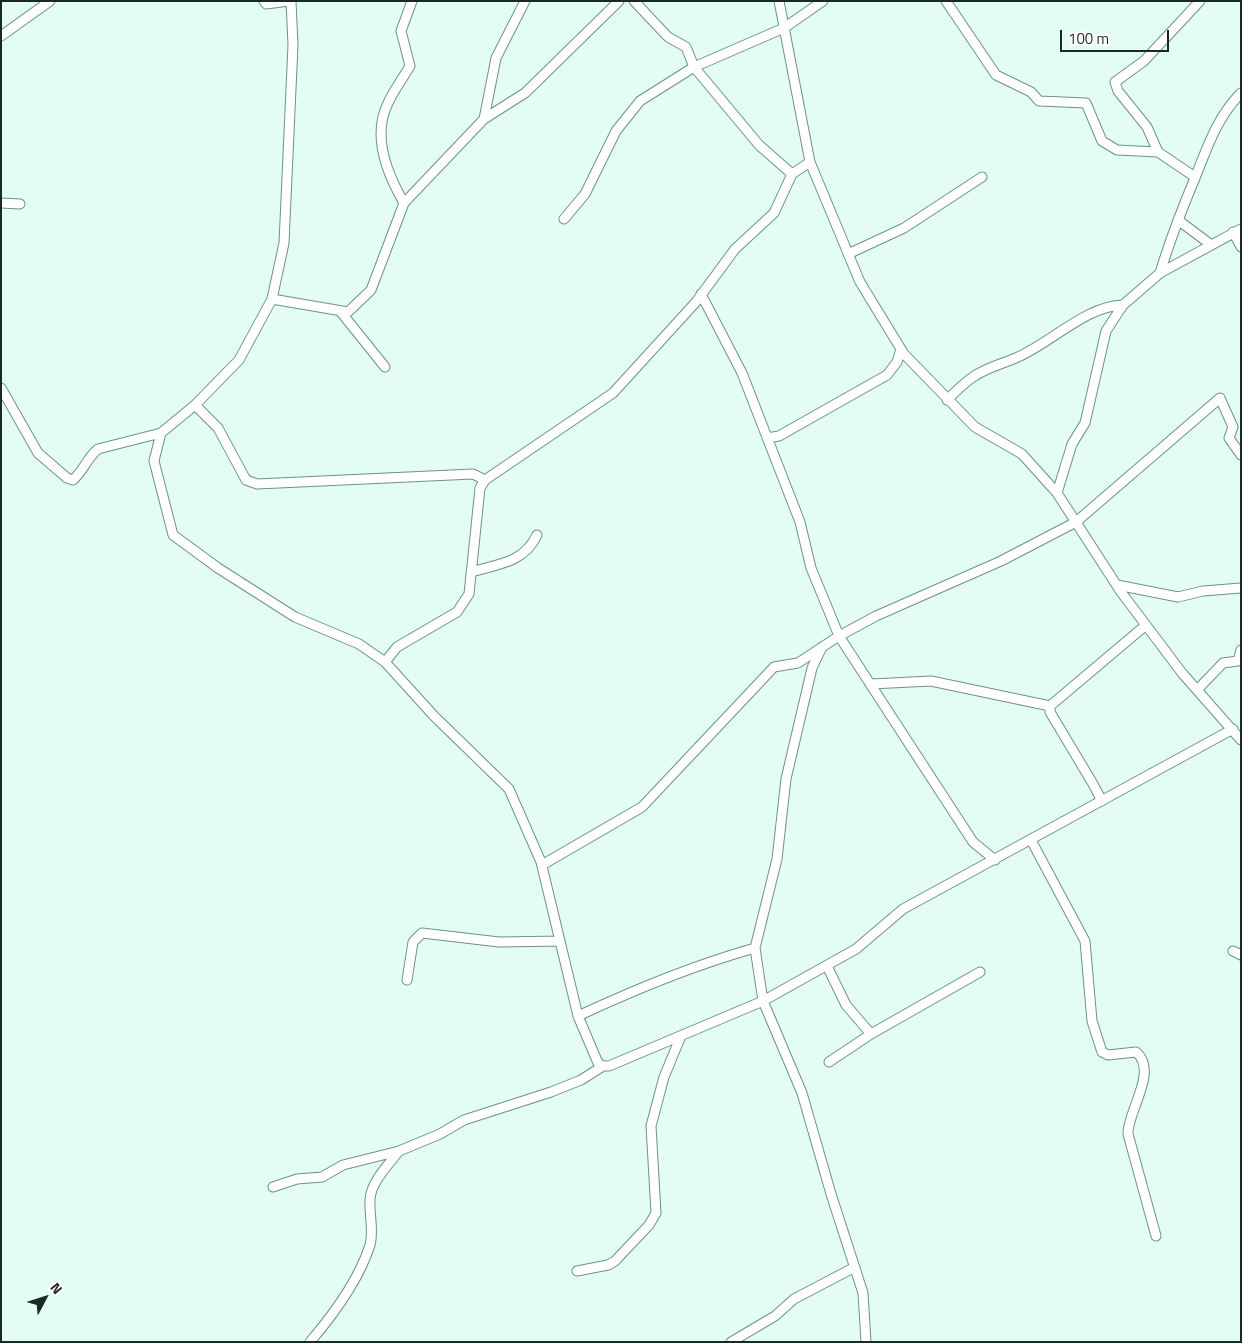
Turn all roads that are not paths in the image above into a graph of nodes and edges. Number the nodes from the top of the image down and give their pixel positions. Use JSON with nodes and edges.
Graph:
{"nodes":[{"id":1,"x":50,"y":1,"type":"edge"},
{"id":2,"x":264,"y":1,"type":"edge"},
{"id":3,"x":290,"y":1,"type":"edge"},
{"id":4,"x":412,"y":1,"type":"edge"},
{"id":5,"x":525,"y":1,"type":"edge"},
{"id":6,"x":619,"y":1,"type":"edge"},
{"id":7,"x":634,"y":1,"type":"edge"},
{"id":8,"x":779,"y":1,"type":"edge"},
{"id":9,"x":823,"y":1,"type":"edge"},
{"id":10,"x":946,"y":1,"type":"edge"},
{"id":11,"x":1200,"y":1,"type":"edge"},
{"id":12,"x":784,"y":28,"type":"junction"},
{"id":13,"x":1,"y":36,"type":"edge"},
{"id":14,"x":694,"y":68,"type":"junction"},
{"id":15,"x":1241,"y":93,"type":"edge"},
{"id":16,"x":484,"y":119,"type":"junction"},
{"id":17,"x":1158,"y":152,"type":"junction"},
{"id":18,"x":810,"y":162,"type":"junction"},
{"id":19,"x":792,"y":174,"type":"junction"},
{"id":20,"x":982,"y":177,"type":"dead end"},
{"id":21,"x":1196,"y":177,"type":"junction"},
{"id":22,"x":1,"y":203,"type":"edge"},
{"id":23,"x":404,"y":203,"type":"junction"},
{"id":24,"x":20,"y":204,"type":"dead end"},
{"id":25,"x":564,"y":219,"type":"dead end"},
{"id":26,"x":1178,"y":220,"type":"junction"},
{"id":27,"x":1237,"y":230,"type":"edge"},
{"id":28,"x":1210,"y":244,"type":"junction"},
{"id":29,"x":1241,"y":246,"type":"edge"},
{"id":30,"x":848,"y":254,"type":"junction"},
{"id":31,"x":1160,"y":273,"type":"junction"},
{"id":32,"x":701,"y":294,"type":"junction"},
{"id":33,"x":272,"y":299,"type":"junction"},
{"id":34,"x":1123,"y":305,"type":"junction"},
{"id":35,"x":340,"y":311,"type":"junction"},
{"id":36,"x":901,"y":349,"type":"junction"},
{"id":37,"x":385,"y":367,"type":"dead end"},
{"id":38,"x":1,"y":388,"type":"edge"},
{"id":39,"x":947,"y":400,"type":"junction"},
{"id":40,"x":195,"y":406,"type":"junction"},
{"id":41,"x":161,"y":433,"type":"junction"},
{"id":42,"x":767,"y":438,"type":"junction"},
{"id":43,"x":1241,"y":455,"type":"edge"},
{"id":44,"x":485,"y":480,"type":"junction"},
{"id":45,"x":1057,"y":493,"type":"junction"},
{"id":46,"x":1076,"y":522,"type":"junction"},
{"id":47,"x":537,"y":535,"type":"dead end"},
{"id":48,"x":471,"y":572,"type":"junction"},
{"id":49,"x":1117,"y":585,"type":"junction"},
{"id":50,"x":1241,"y":588,"type":"edge"},
{"id":51,"x":1146,"y":624,"type":"junction"},
{"id":52,"x":839,"y":636,"type":"junction"},
{"id":53,"x":823,"y":647,"type":"junction"},
{"id":54,"x":1241,"y":650,"type":"edge"},
{"id":55,"x":384,"y":662,"type":"junction"},
{"id":56,"x":871,"y":684,"type":"junction"},
{"id":57,"x":1197,"y":690,"type":"junction"},
{"id":58,"x":1050,"y":706,"type":"junction"},
{"id":59,"x":1238,"y":735,"type":"edge"},
{"id":60,"x":1102,"y":801,"type":"junction"},
{"id":61,"x":1031,"y":840,"type":"junction"},
{"id":62,"x":995,"y":860,"type":"junction"},
{"id":63,"x":542,"y":865,"type":"junction"},
{"id":64,"x":560,"y":941,"type":"junction"},
{"id":65,"x":755,"y":948,"type":"junction"},
{"id":66,"x":826,"y":966,"type":"junction"},
{"id":67,"x":980,"y":972,"type":"dead end"},
{"id":68,"x":407,"y":980,"type":"dead end"},
{"id":69,"x":763,"y":1001,"type":"junction"},
{"id":70,"x":578,"y":1016,"type":"junction"},
{"id":71,"x":871,"y":1034,"type":"junction"},
{"id":72,"x":681,"y":1036,"type":"junction"},
{"id":73,"x":830,"y":1062,"type":"dead end"},
{"id":74,"x":603,"y":1066,"type":"junction"},
{"id":75,"x":399,"y":1151,"type":"junction"},
{"id":76,"x":272,"y":1187,"type":"dead end"},
{"id":77,"x":1156,"y":1236,"type":"dead end"},
{"id":78,"x":855,"y":1267,"type":"junction"},
{"id":79,"x":577,"y":1271,"type":"dead end"},
{"id":80,"x":310,"y":1342,"type":"edge"},
{"id":81,"x":731,"y":1342,"type":"edge"},
{"id":82,"x":866,"y":1342,"type":"edge"}],
"edges":[{"from":1,"to":13,"type":"street"},
{"from":2,"to":3,"type":"street"},
{"from":3,"to":33,"type":"street"},
{"from":4,"to":23,"type":"street"},
{"from":5,"to":16,"type":"street"},
{"from":6,"to":16,"type":"street"},
{"from":7,"to":14,"type":"street"},
{"from":8,"to":12,"type":"street"},
{"from":9,"to":12,"type":"street"},
{"from":10,"to":17,"type":"street"},
{"from":11,"to":17,"type":"street"},
{"from":12,"to":14,"type":"street"},
{"from":12,"to":18,"type":"street"},
{"from":14,"to":19,"type":"street"},
{"from":14,"to":25,"type":"street"},
{"from":15,"to":21,"type":"street"},
{"from":16,"to":23,"type":"street"},
{"from":17,"to":21,"type":"street"},
{"from":18,"to":19,"type":"street"},
{"from":18,"to":30,"type":"street"},
{"from":19,"to":32,"type":"street"},
{"from":20,"to":30,"type":"street"},
{"from":21,"to":26,"type":"street"},
{"from":22,"to":24,"type":"street"},
{"from":23,"to":35,"type":"street"},
{"from":26,"to":28,"type":"street"},
{"from":26,"to":31,"type":"street"},
{"from":27,"to":28,"type":"street"},
{"from":27,"to":29,"type":"street"},
{"from":28,"to":31,"type":"street"},
{"from":30,"to":36,"type":"street"},
{"from":31,"to":34,"type":"street"},
{"from":32,"to":42,"type":"street"},
{"from":32,"to":44,"type":"street"},
{"from":33,"to":35,"type":"street"},
{"from":33,"to":40,"type":"street"},
{"from":34,"to":39,"type":"street"},
{"from":34,"to":45,"type":"street"},
{"from":35,"to":37,"type":"street"},
{"from":36,"to":39,"type":"street"},
{"from":36,"to":42,"type":"street"},
{"from":38,"to":41,"type":"street"},
{"from":39,"to":45,"type":"street"},
{"from":40,"to":41,"type":"street"},
{"from":40,"to":44,"type":"street"},
{"from":41,"to":55,"type":"street"},
{"from":42,"to":52,"type":"street"},
{"from":43,"to":46,"type":"street"},
{"from":44,"to":48,"type":"street"},
{"from":45,"to":46,"type":"street"},
{"from":46,"to":49,"type":"street"},
{"from":46,"to":52,"type":"street"},
{"from":47,"to":48,"type":"street"},
{"from":48,"to":55,"type":"street"},
{"from":49,"to":50,"type":"street"},
{"from":49,"to":51,"type":"street"},
{"from":51,"to":57,"type":"street"},
{"from":51,"to":58,"type":"street"},
{"from":52,"to":53,"type":"street"},
{"from":52,"to":56,"type":"street"},
{"from":53,"to":63,"type":"street"},
{"from":53,"to":65,"type":"street"},
{"from":54,"to":57,"type":"street"},
{"from":55,"to":63,"type":"street"},
{"from":56,"to":58,"type":"street"},
{"from":56,"to":62,"type":"street"},
{"from":57,"to":59,"type":"street"},
{"from":58,"to":60,"type":"street"},
{"from":59,"to":60,"type":"street"},
{"from":60,"to":61,"type":"street"},
{"from":61,"to":62,"type":"street"},
{"from":61,"to":77,"type":"street"},
{"from":62,"to":66,"type":"street"},
{"from":63,"to":64,"type":"street"},
{"from":64,"to":68,"type":"street"},
{"from":64,"to":70,"type":"street"},
{"from":65,"to":69,"type":"street"},
{"from":65,"to":70,"type":"street"},
{"from":66,"to":69,"type":"street"},
{"from":66,"to":71,"type":"street"},
{"from":67,"to":71,"type":"street"},
{"from":69,"to":72,"type":"street"},
{"from":69,"to":78,"type":"street"},
{"from":70,"to":74,"type":"street"},
{"from":71,"to":73,"type":"street"},
{"from":72,"to":74,"type":"street"},
{"from":72,"to":79,"type":"street"},
{"from":74,"to":75,"type":"street"},
{"from":75,"to":76,"type":"street"},
{"from":75,"to":80,"type":"street"},
{"from":78,"to":81,"type":"street"},
{"from":78,"to":82,"type":"street"}]}
